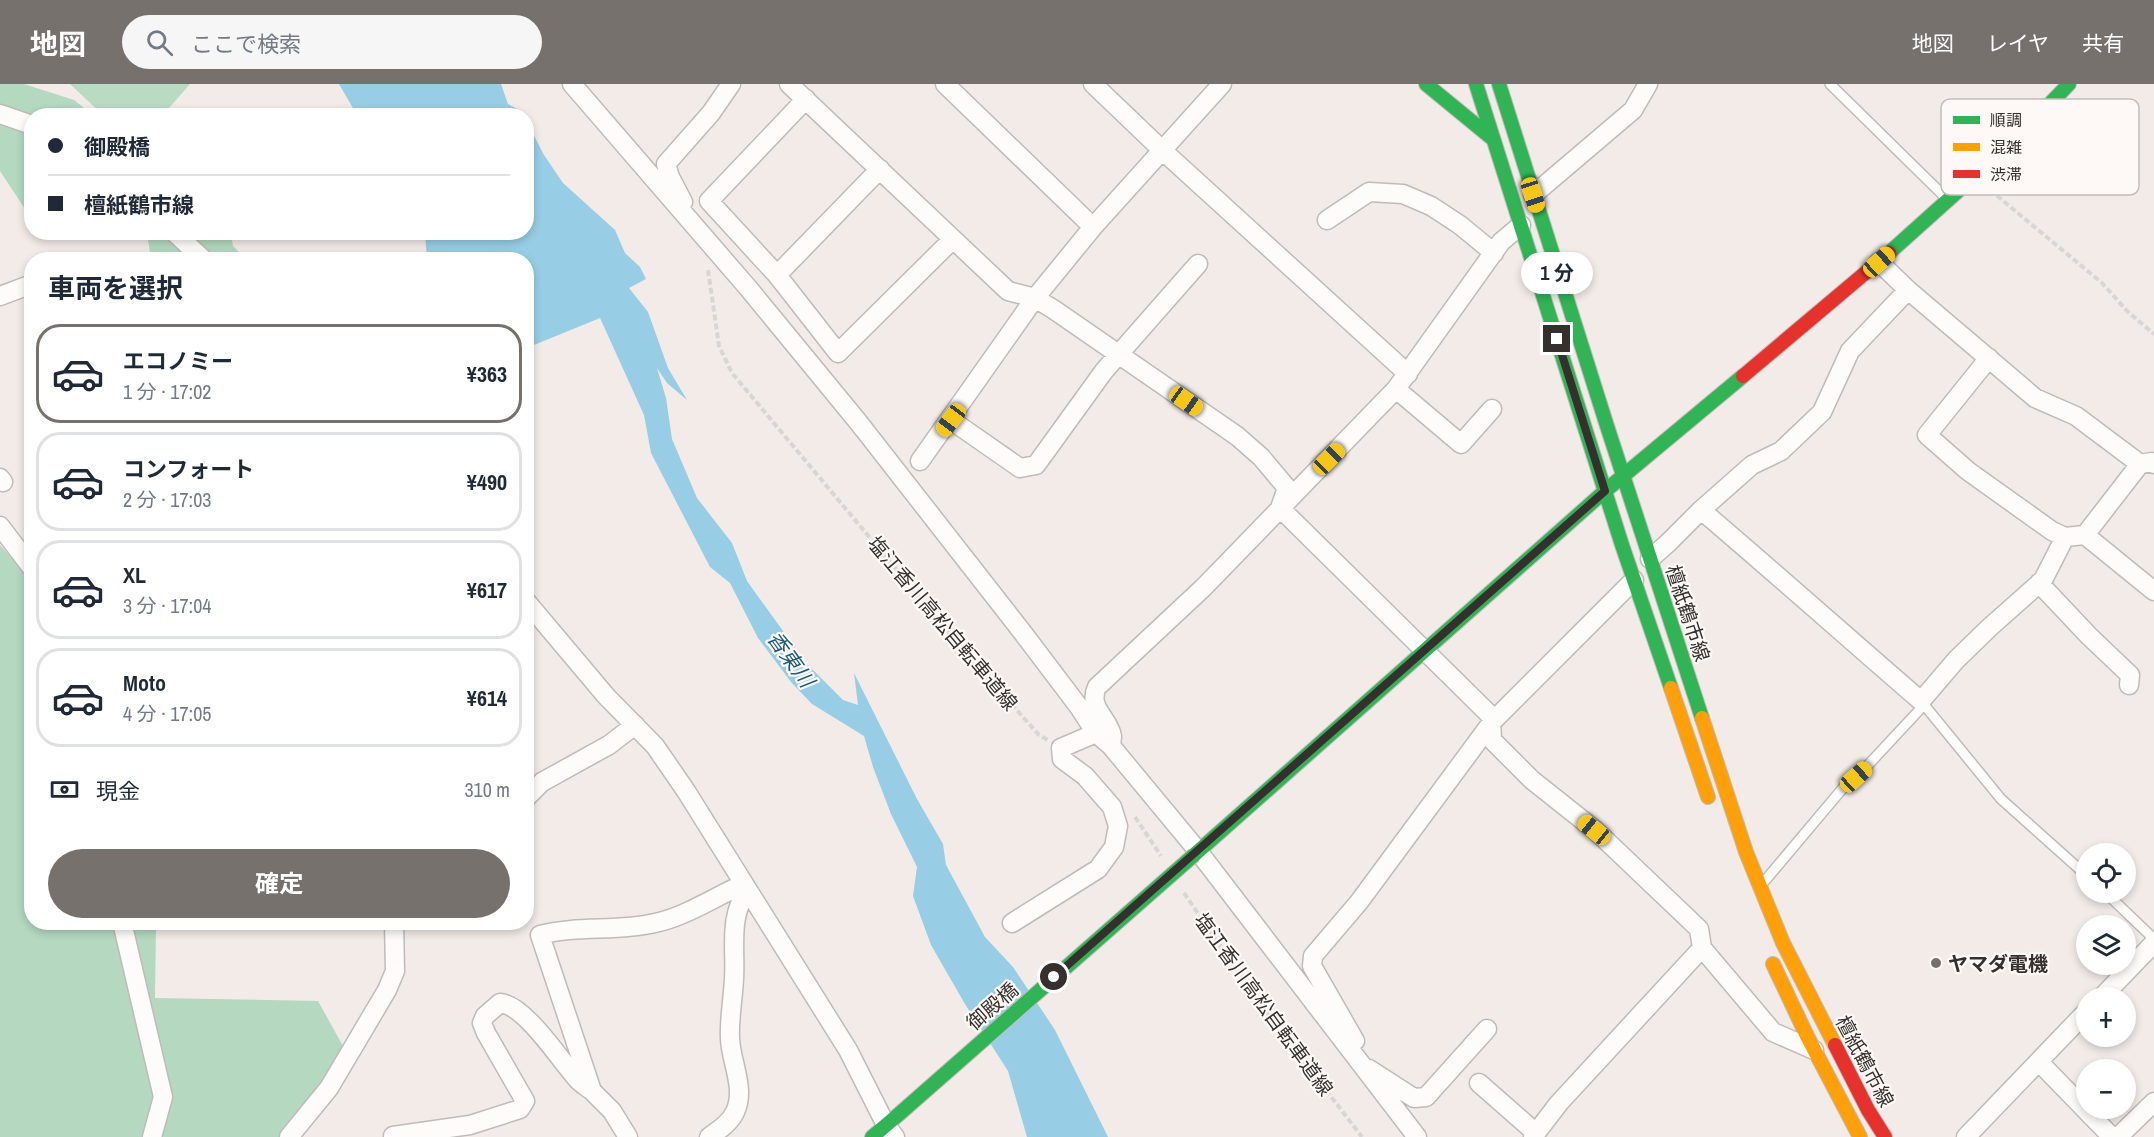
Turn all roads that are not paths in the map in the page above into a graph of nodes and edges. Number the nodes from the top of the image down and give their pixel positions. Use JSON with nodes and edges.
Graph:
{"nodes":[{"id":1,"x":572,"y":84,"type":"edge"},
{"id":2,"x":730,"y":84,"type":"edge"},
{"id":3,"x":789,"y":84,"type":"edge"},
{"id":4,"x":945,"y":84,"type":"edge"},
{"id":5,"x":1093,"y":84,"type":"edge"},
{"id":6,"x":1222,"y":84,"type":"edge"},
{"id":7,"x":1426,"y":84,"type":"edge"},
{"id":8,"x":1476,"y":84,"type":"edge"},
{"id":9,"x":1499,"y":84,"type":"edge"},
{"id":10,"x":1648,"y":84,"type":"edge"},
{"id":11,"x":1830,"y":84,"type":"edge"},
{"id":12,"x":2069,"y":84,"type":"edge"},
{"id":13,"x":806,"y":99,"type":"junction"},
{"id":14,"x":2055,"y":99,"type":"edge"},
{"id":15,"x":0,"y":114,"type":"edge"},
{"id":16,"x":24,"y":122,"type":"edge"},
{"id":17,"x":1493,"y":138,"type":"junction"},
{"id":18,"x":1162,"y":150,"type":"junction"},
{"id":19,"x":1524,"y":165,"type":"junction"},
{"id":20,"x":880,"y":170,"type":"junction"},
{"id":21,"x":1941,"y":192,"type":"edge"},
{"id":22,"x":1533,"y":195,"type":"junction"},
{"id":23,"x":1944,"y":195,"type":"edge"},
{"id":24,"x":1955,"y":195,"type":"edge"},
{"id":25,"x":1949,"y":200,"type":"junction"},
{"id":26,"x":681,"y":210,"type":"junction"},
{"id":27,"x":1327,"y":220,"type":"dead end"},
{"id":28,"x":1521,"y":225,"type":"junction"},
{"id":29,"x":1093,"y":227,"type":"junction"},
{"id":30,"x":954,"y":239,"type":"junction"},
{"id":31,"x":183,"y":240,"type":"edge"},
{"id":32,"x":195,"y":252,"type":"edge"},
{"id":33,"x":1494,"y":253,"type":"junction"},
{"id":34,"x":1879,"y":262,"type":"junction"},
{"id":35,"x":1198,"y":264,"type":"dead end"},
{"id":36,"x":777,"y":275,"type":"junction"},
{"id":37,"x":24,"y":287,"type":"edge"},
{"id":38,"x":1908,"y":290,"type":"junction"},
{"id":39,"x":0,"y":296,"type":"edge"},
{"id":40,"x":1035,"y":298,"type":"junction"},
{"id":41,"x":1119,"y":355,"type":"junction"},
{"id":42,"x":1989,"y":358,"type":"junction"},
{"id":43,"x":1408,"y":374,"type":"junction"},
{"id":44,"x":1396,"y":389,"type":"junction"},
{"id":45,"x":1492,"y":410,"type":"dead end"},
{"id":46,"x":951,"y":420,"type":"junction"},
{"id":47,"x":920,"y":461,"type":"dead end"},
{"id":48,"x":2147,"y":464,"type":"edge"},
{"id":49,"x":1623,"y":476,"type":"junction"},
{"id":50,"x":1605,"y":491,"type":"junction"},
{"id":51,"x":1280,"y":508,"type":"junction"},
{"id":52,"x":1701,"y":510,"type":"junction"},
{"id":53,"x":0,"y":526,"type":"edge"},
{"id":54,"x":2085,"y":535,"type":"junction"},
{"id":55,"x":2065,"y":537,"type":"junction"},
{"id":56,"x":24,"y":558,"type":"edge"},
{"id":57,"x":1650,"y":558,"type":"junction"},
{"id":58,"x":1634,"y":580,"type":"junction"},
{"id":59,"x":2039,"y":583,"type":"junction"},
{"id":60,"x":2154,"y":591,"type":"edge"},
{"id":61,"x":534,"y":610,"type":"edge"},
{"id":62,"x":1426,"y":650,"type":"junction"},
{"id":63,"x":2129,"y":685,"type":"dead end"},
{"id":64,"x":1923,"y":703,"type":"junction"},
{"id":65,"x":1492,"y":723,"type":"junction"},
{"id":66,"x":635,"y":725,"type":"junction"},
{"id":67,"x":1096,"y":733,"type":"junction"},
{"id":68,"x":1111,"y":746,"type":"junction"},
{"id":69,"x":534,"y":790,"type":"edge"},
{"id":70,"x":1714,"y":814,"type":"dead end"},
{"id":71,"x":1196,"y":853,"type":"junction"},
{"id":72,"x":2076,"y":867,"type":"edge"},
{"id":73,"x":746,"y":887,"type":"junction"},
{"id":74,"x":1760,"y":887,"type":"junction"},
{"id":75,"x":2116,"y":903,"type":"edge"},
{"id":76,"x":1012,"y":923,"type":"dead end"},
{"id":77,"x":124,"y":930,"type":"edge"},
{"id":78,"x":394,"y":930,"type":"edge"},
{"id":79,"x":2154,"y":943,"type":"edge"},
{"id":80,"x":1702,"y":948,"type":"junction"},
{"id":81,"x":1766,"y":948,"type":"dead end"},
{"id":82,"x":2112,"y":987,"type":"edge"},
{"id":83,"x":2076,"y":1023,"type":"edge"},
{"id":84,"x":1487,"y":1029,"type":"dead end"},
{"id":85,"x":1814,"y":1050,"type":"junction"},
{"id":86,"x":2039,"y":1062,"type":"junction"},
{"id":87,"x":1362,"y":1066,"type":"junction"},
{"id":88,"x":1479,"y":1083,"type":"dead end"},
{"id":89,"x":592,"y":1091,"type":"junction"},
{"id":90,"x":2154,"y":1102,"type":"edge"},
{"id":91,"x":893,"y":1125,"type":"edge"},
{"id":92,"x":1534,"y":1135,"type":"edge"},
{"id":93,"x":393,"y":1136,"type":"edge"},
{"id":94,"x":152,"y":1137,"type":"edge"},
{"id":95,"x":289,"y":1137,"type":"edge"},
{"id":96,"x":628,"y":1137,"type":"edge"},
{"id":97,"x":709,"y":1137,"type":"edge"},
{"id":98,"x":872,"y":1137,"type":"edge"},
{"id":99,"x":1417,"y":1137,"type":"edge"},
{"id":100,"x":1860,"y":1137,"type":"edge"},
{"id":101,"x":1885,"y":1137,"type":"edge"},
{"id":102,"x":1966,"y":1137,"type":"edge"},
{"id":103,"x":2112,"y":1137,"type":"edge"},
{"id":104,"x":2118,"y":1137,"type":"edge"}],
"edges":[{"from":1,"to":26,"type":"street"},
{"from":2,"to":26,"type":"street"},
{"from":3,"to":13,"type":"street"},
{"from":4,"to":29,"type":"street"},
{"from":5,"to":18,"type":"street"},
{"from":6,"to":18,"type":"street"},
{"from":7,"to":17,"type":"main road"},
{"from":8,"to":17,"type":"main road","name":"檀紙鶴市線"},
{"from":9,"to":19,"type":"main road","name":"檀紙鶴市線"},
{"from":10,"to":22,"type":"street"},
{"from":11,"to":21,"type":"lane"},
{"from":12,"to":14,"type":"main road","name":"御殿橋"},
{"from":13,"to":20,"type":"street"},
{"from":13,"to":36,"type":"street"},
{"from":15,"to":16,"type":"street"},
{"from":17,"to":19,"type":"main road"},
{"from":17,"to":28,"type":"main road","name":"檀紙鶴市線"},
{"from":18,"to":29,"type":"street"},
{"from":18,"to":43,"type":"street"},
{"from":19,"to":22,"type":"main road","name":"檀紙鶴市線"},
{"from":20,"to":30,"type":"street"},
{"from":20,"to":36,"type":"street"},
{"from":22,"to":49,"type":"main road","name":"檀紙鶴市線"},
{"from":23,"to":25,"type":"lane"},
{"from":24,"to":25,"type":"main road","name":"御殿橋"},
{"from":25,"to":34,"type":"main road","name":"御殿橋"},
{"from":26,"to":67,"type":"street"},
{"from":27,"to":33,"type":"street"},
{"from":28,"to":33,"type":"street"},
{"from":28,"to":50,"type":"main road","name":"檀紙鶴市線"},
{"from":29,"to":40,"type":"street"},
{"from":30,"to":36,"type":"street"},
{"from":30,"to":40,"type":"street"},
{"from":31,"to":32,"type":"street"},
{"from":33,"to":43,"type":"street"},
{"from":34,"to":38,"type":"street"},
{"from":34,"to":49,"type":"main road","name":"御殿橋"},
{"from":35,"to":41,"type":"street"},
{"from":37,"to":39,"type":"street"},
{"from":38,"to":42,"type":"street"},
{"from":38,"to":52,"type":"street"},
{"from":40,"to":41,"type":"street"},
{"from":40,"to":46,"type":"street"},
{"from":41,"to":46,"type":"street"},
{"from":41,"to":51,"type":"street"},
{"from":42,"to":48,"type":"street"},
{"from":42,"to":55,"type":"street"},
{"from":43,"to":44,"type":"street"},
{"from":44,"to":45,"type":"street"},
{"from":44,"to":51,"type":"street"},
{"from":46,"to":47,"type":"street"},
{"from":48,"to":54,"type":"street"},
{"from":49,"to":50,"type":"main road","name":"御殿橋"},
{"from":49,"to":57,"type":"main road","name":"檀紙鶴市線"},
{"from":50,"to":58,"type":"main road","name":"檀紙鶴市線"},
{"from":50,"to":62,"type":"main road","name":"御殿橋"},
{"from":51,"to":62,"type":"street"},
{"from":51,"to":68,"type":"street"},
{"from":52,"to":57,"type":"street"},
{"from":52,"to":64,"type":"street"},
{"from":53,"to":56,"type":"street"},
{"from":54,"to":55,"type":"street"},
{"from":54,"to":60,"type":"street"},
{"from":55,"to":59,"type":"street"},
{"from":57,"to":74,"type":"main road","name":"檀紙鶴市線"},
{"from":58,"to":65,"type":"street"},
{"from":58,"to":70,"type":"main road","name":"檀紙鶴市線"},
{"from":59,"to":63,"type":"street"},
{"from":59,"to":64,"type":"street"},
{"from":61,"to":66,"type":"street"},
{"from":62,"to":65,"type":"street"},
{"from":62,"to":71,"type":"main road","name":"御殿橋"},
{"from":64,"to":72,"type":"lane"},
{"from":64,"to":74,"type":"lane"},
{"from":65,"to":80,"type":"street"},
{"from":65,"to":87,"type":"street"},
{"from":66,"to":69,"type":"street"},
{"from":66,"to":73,"type":"street"},
{"from":67,"to":68,"type":"street"},
{"from":67,"to":76,"type":"street"},
{"from":68,"to":71,"type":"street"},
{"from":71,"to":87,"type":"street"},
{"from":71,"to":91,"type":"main road","name":"御殿橋","bridge":true},
{"from":73,"to":89,"type":"street"},
{"from":73,"to":91,"type":"street"},
{"from":73,"to":97,"type":"street"},
{"from":74,"to":101,"type":"main road","name":"檀紙鶴市線"},
{"from":75,"to":79,"type":"lane"},
{"from":77,"to":94,"type":"street"},
{"from":78,"to":95,"type":"street"},
{"from":79,"to":82,"type":"street"},
{"from":80,"to":85,"type":"street"},
{"from":80,"to":92,"type":"street"},
{"from":81,"to":85,"type":"main road","name":"檀紙鶴市線"},
{"from":83,"to":86,"type":"street"},
{"from":84,"to":87,"type":"street"},
{"from":85,"to":100,"type":"main road","name":"檀紙鶴市線"},
{"from":86,"to":102,"type":"street"},
{"from":86,"to":103,"type":"street"},
{"from":87,"to":99,"type":"street"},
{"from":88,"to":92,"type":"street"},
{"from":89,"to":93,"type":"street"},
{"from":89,"to":96,"type":"street"},
{"from":90,"to":104,"type":"street"},
{"from":91,"to":98,"type":"main road","name":"御殿橋"}]}
